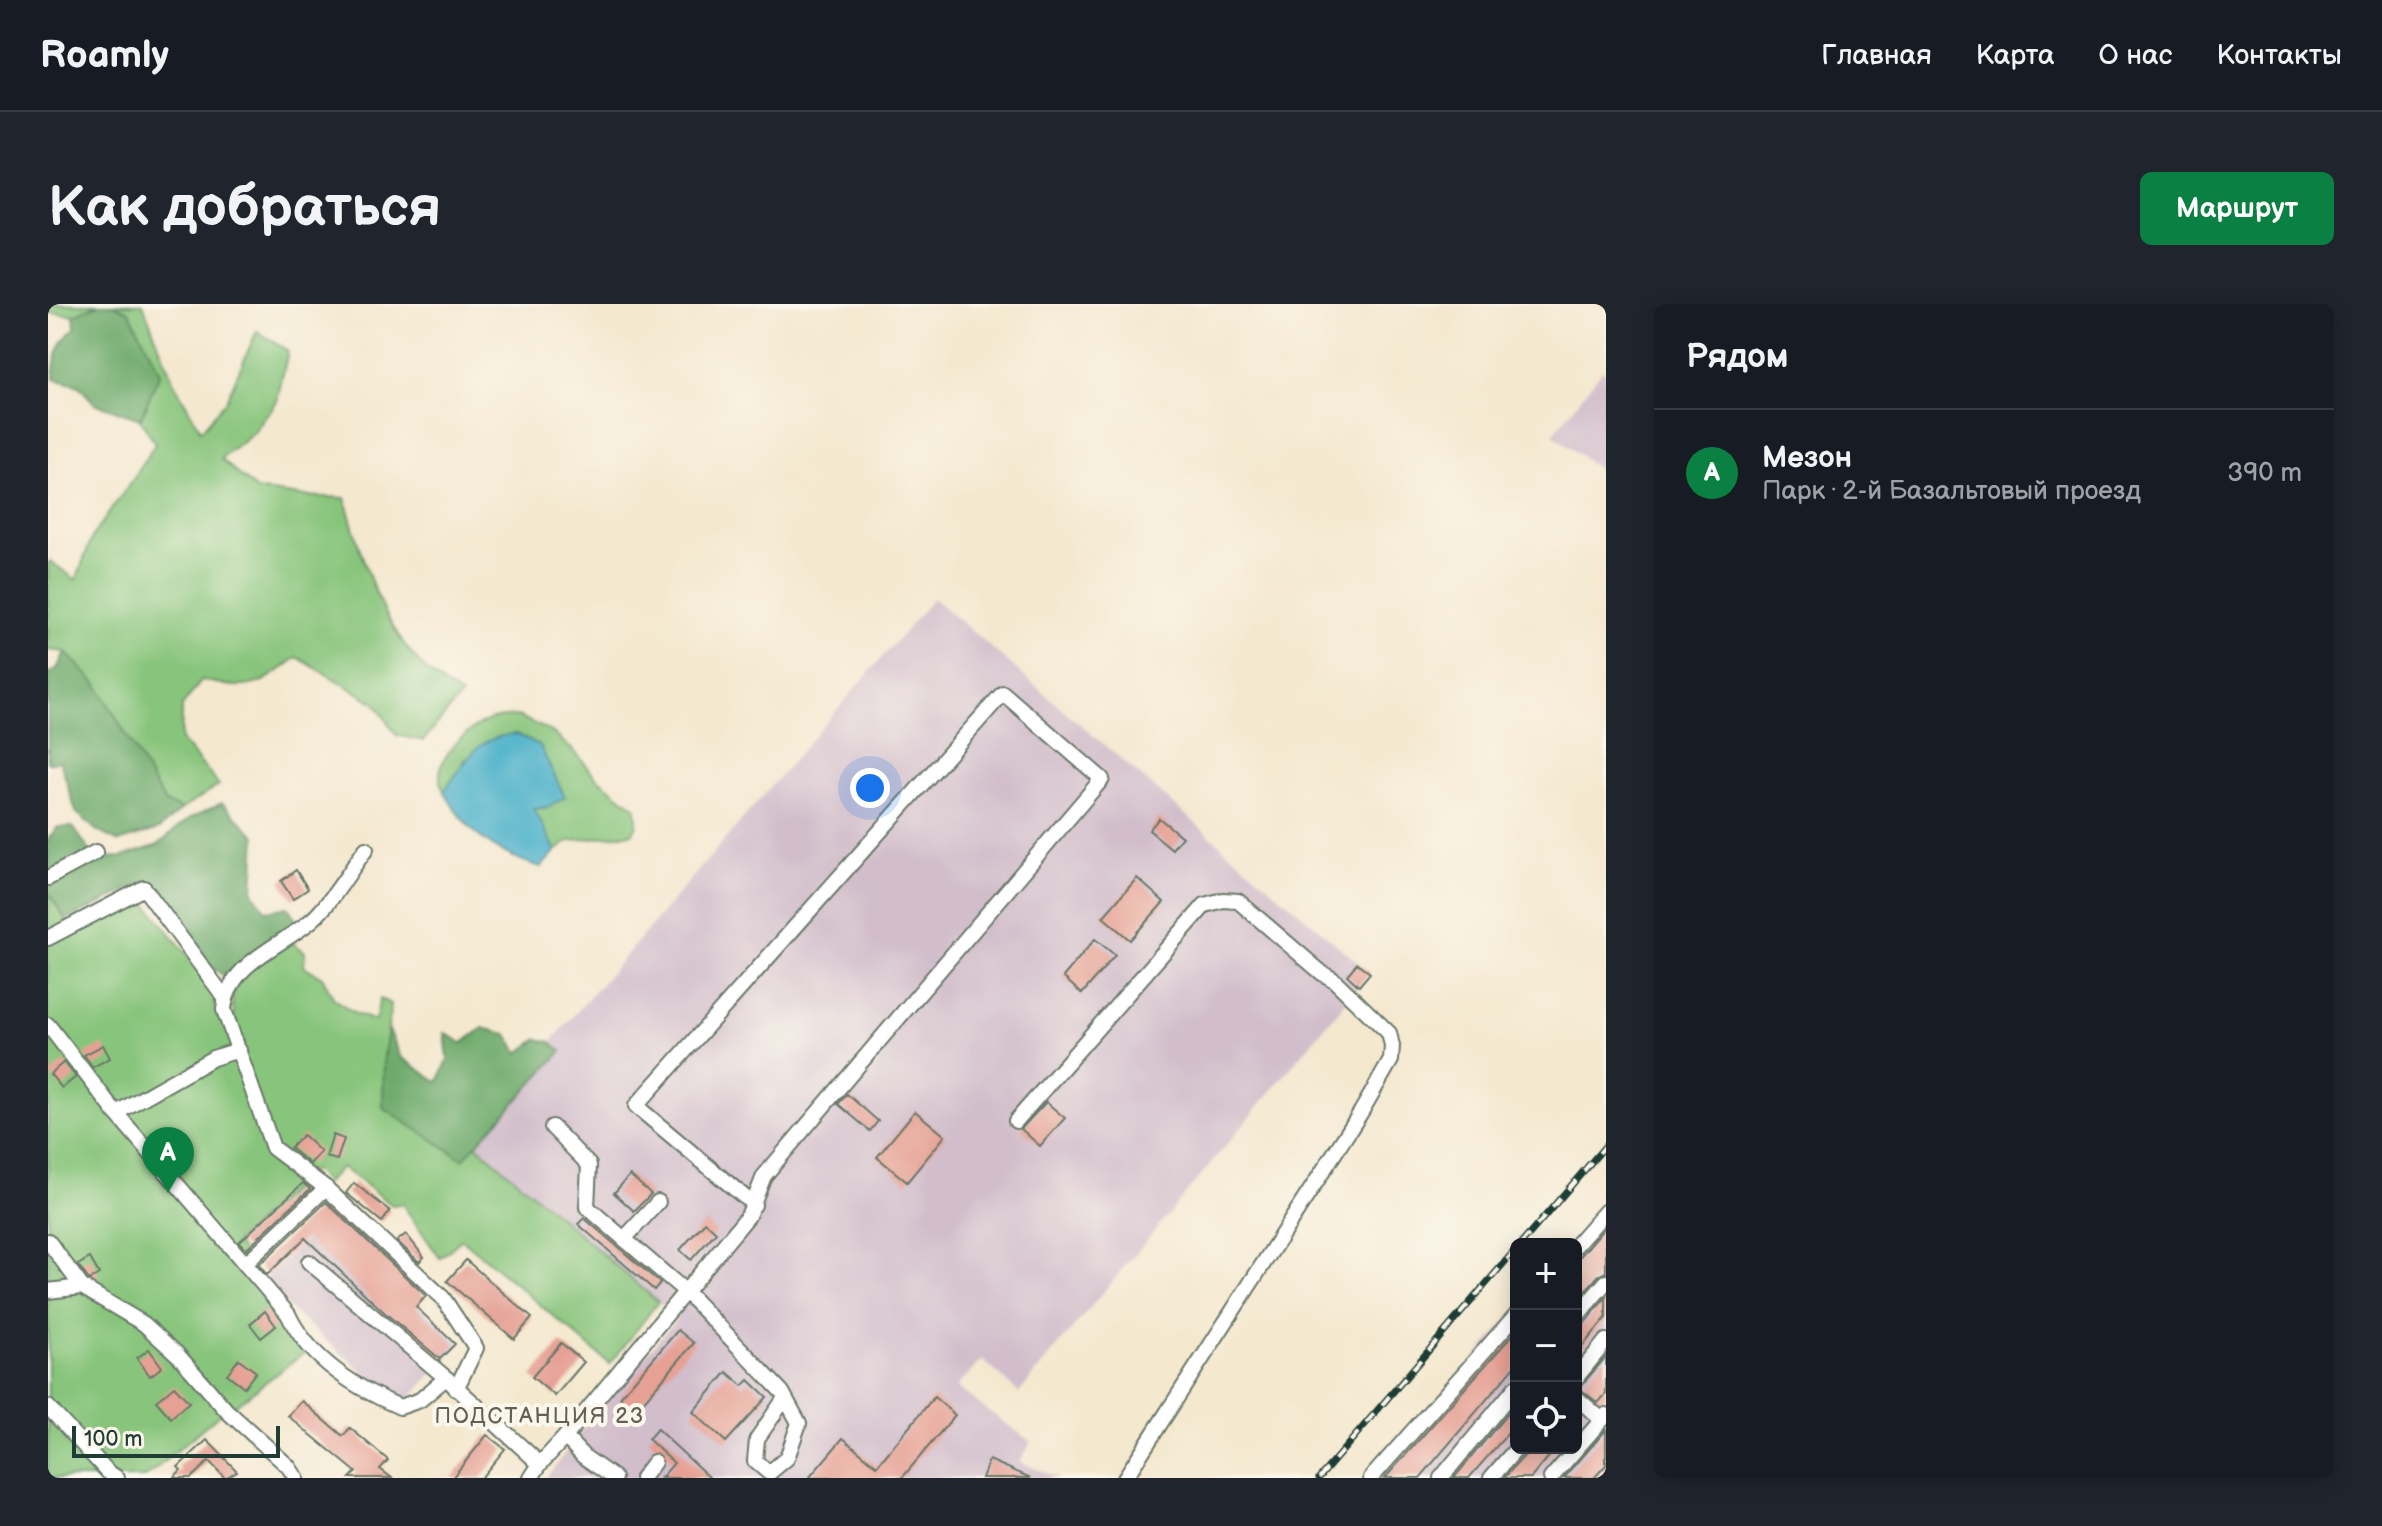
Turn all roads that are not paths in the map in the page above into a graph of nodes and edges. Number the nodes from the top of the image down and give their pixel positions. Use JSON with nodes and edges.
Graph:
{"nodes":[{"id":1,"x":366,"y":849,"type":"dead end"},
{"id":2,"x":96,"y":852,"type":"dead end"},
{"id":3,"x":48,"y":878,"type":"edge"},
{"id":4,"x":48,"y":938,"type":"edge"},
{"id":5,"x":225,"y":998,"type":"junction"},
{"id":6,"x":48,"y":1025,"type":"edge"},
{"id":7,"x":239,"y":1050,"type":"junction"},
{"id":8,"x":116,"y":1113,"type":"junction"},
{"id":9,"x":1016,"y":1121,"type":"dead end"},
{"id":10,"x":552,"y":1127,"type":"dead end"},
{"id":11,"x":326,"y":1188,"type":"junction"},
{"id":12,"x":658,"y":1202,"type":"dead end"},
{"id":13,"x":754,"y":1205,"type":"junction"},
{"id":14,"x":1606,"y":1211,"type":"edge"},
{"id":15,"x":1582,"y":1238,"type":"edge"},
{"id":16,"x":624,"y":1239,"type":"junction"},
{"id":17,"x":48,"y":1241,"type":"edge"},
{"id":18,"x":309,"y":1262,"type":"dead end"},
{"id":19,"x":245,"y":1264,"type":"junction"},
{"id":20,"x":1606,"y":1282,"type":"edge"},
{"id":21,"x":82,"y":1287,"type":"junction"},
{"id":22,"x":48,"y":1291,"type":"edge"},
{"id":23,"x":686,"y":1292,"type":"junction"},
{"id":24,"x":1582,"y":1310,"type":"edge"},
{"id":25,"x":1510,"y":1322,"type":"edge"},
{"id":26,"x":1606,"y":1341,"type":"edge"},
{"id":27,"x":1582,"y":1371,"type":"edge"},
{"id":28,"x":451,"y":1383,"type":"junction"},
{"id":29,"x":1510,"y":1394,"type":"edge"},
{"id":30,"x":785,"y":1398,"type":"junction"},
{"id":31,"x":1582,"y":1402,"type":"edge"},
{"id":32,"x":48,"y":1407,"type":"edge"},
{"id":33,"x":1604,"y":1418,"type":"edge"},
{"id":34,"x":565,"y":1437,"type":"junction"},
{"id":35,"x":1512,"y":1454,"type":"edge"},
{"id":36,"x":654,"y":1462,"type":"dead end"},
{"id":37,"x":540,"y":1464,"type":"junction"},
{"id":38,"x":117,"y":1478,"type":"edge"},
{"id":39,"x":296,"y":1478,"type":"edge"},
{"id":40,"x":531,"y":1478,"type":"edge"},
{"id":41,"x":614,"y":1478,"type":"edge"},
{"id":42,"x":642,"y":1478,"type":"edge"},
{"id":43,"x":1125,"y":1478,"type":"edge"},
{"id":44,"x":1371,"y":1478,"type":"edge"},
{"id":45,"x":1441,"y":1478,"type":"edge"},
{"id":46,"x":1491,"y":1478,"type":"edge"},
{"id":47,"x":1551,"y":1478,"type":"edge"}],
"edges":[{"from":1,"to":5,"type":"street"},
{"from":2,"to":3,"type":"street"},
{"from":4,"to":5,"type":"street"},
{"from":5,"to":7,"type":"street"},
{"from":6,"to":8,"type":"street"},
{"from":7,"to":8,"type":"street"},
{"from":7,"to":11,"type":"street"},
{"from":8,"to":19,"type":"street"},
{"from":9,"to":43,"type":"street"},
{"from":10,"to":16,"type":"street"},
{"from":11,"to":19,"type":"street"},
{"from":11,"to":28,"type":"street"},
{"from":12,"to":16,"type":"street"},
{"from":13,"to":13,"type":"street"},
{"from":13,"to":23,"type":"street"},
{"from":14,"to":15,"type":"street"},
{"from":16,"to":23,"type":"street"},
{"from":17,"to":21,"type":"street"},
{"from":18,"to":28,"type":"street"},
{"from":19,"to":28,"type":"street"},
{"from":20,"to":24,"type":"street"},
{"from":21,"to":22,"type":"street"},
{"from":21,"to":39,"type":"street"},
{"from":23,"to":30,"type":"street"},
{"from":23,"to":34,"type":"street"},
{"from":25,"to":44,"type":"street"},
{"from":26,"to":27,"type":"street"},
{"from":28,"to":37,"type":"street"},
{"from":29,"to":45,"type":"street"},
{"from":30,"to":30,"type":"street"},
{"from":31,"to":33,"type":"street"},
{"from":32,"to":38,"type":"street"},
{"from":33,"to":47,"type":"street"},
{"from":34,"to":37,"type":"street"},
{"from":34,"to":41,"type":"street"},
{"from":35,"to":46,"type":"street"},
{"from":36,"to":42,"type":"street"},
{"from":37,"to":40,"type":"street"}]}
